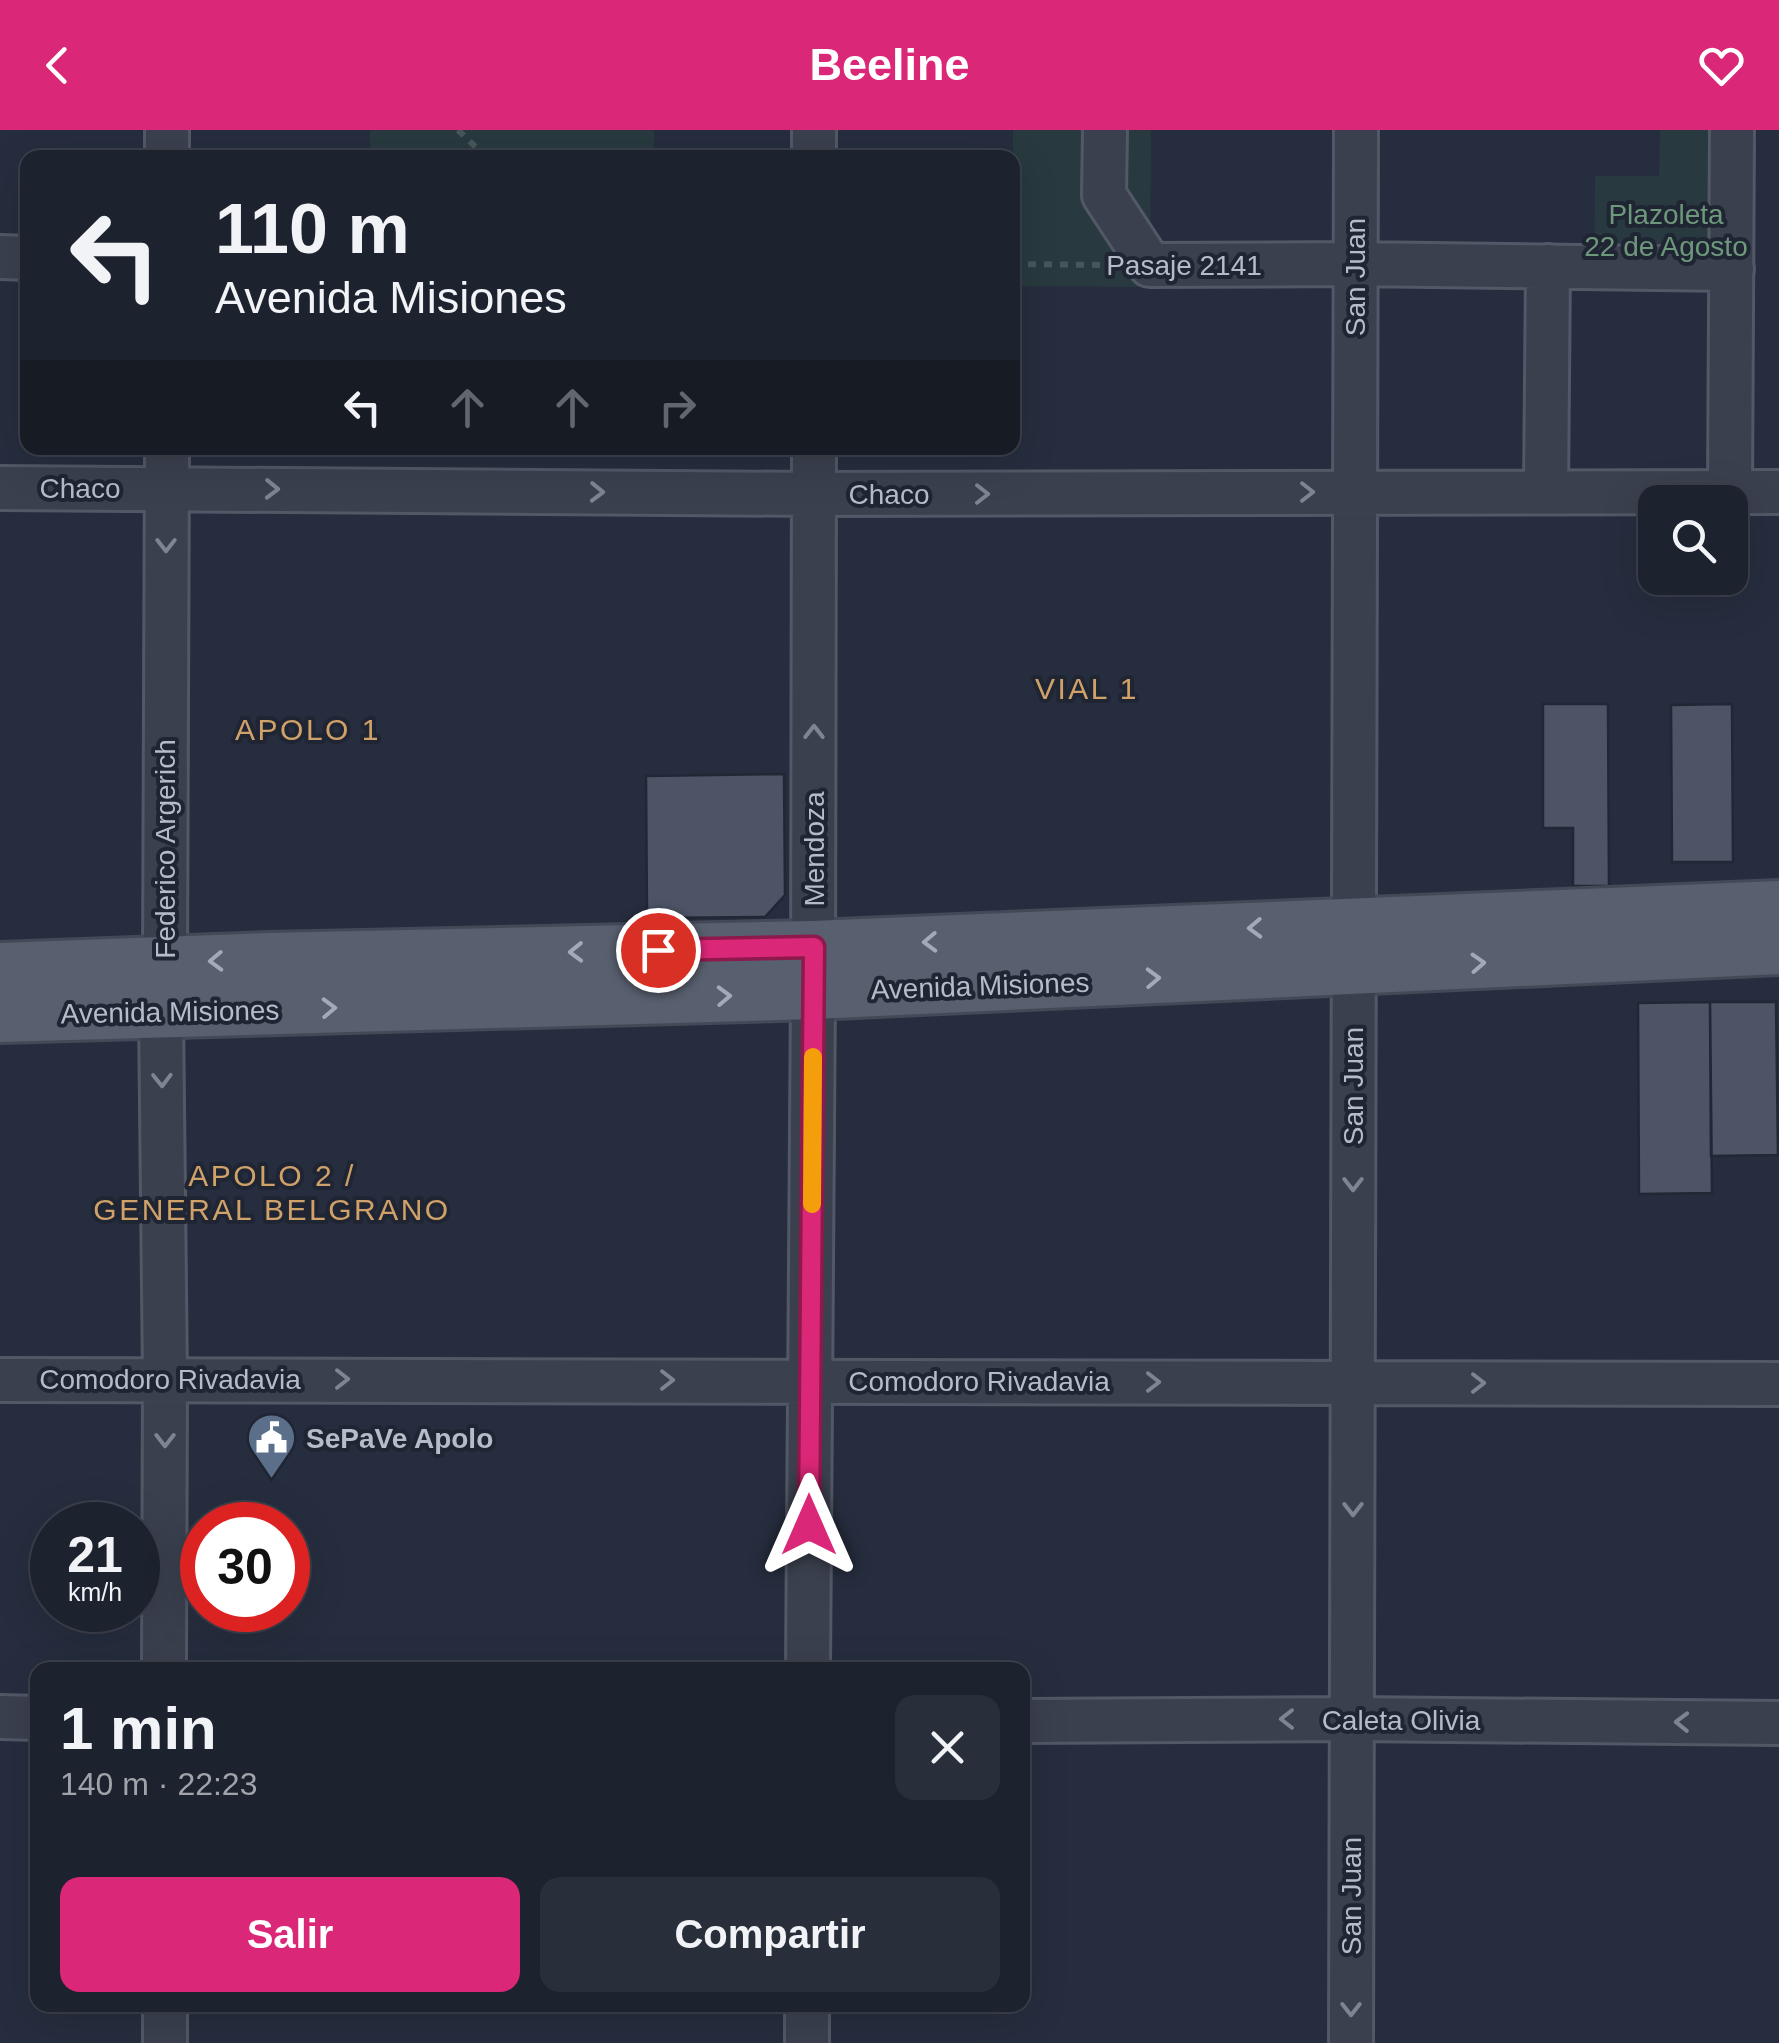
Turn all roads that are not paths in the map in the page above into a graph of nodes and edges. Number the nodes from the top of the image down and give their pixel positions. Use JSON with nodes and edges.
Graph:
{"nodes":[{"id":1,"x":1104,"y":130,"type":"edge"},
{"id":2,"x":1356,"y":130,"type":"edge"},
{"id":3,"x":1732,"y":130,"type":"edge"},
{"id":4,"x":1355,"y":264,"type":"junction"},
{"id":5,"x":1548,"y":266,"type":"junction"},
{"id":6,"x":1732,"y":269,"type":"junction"},
{"id":7,"x":814,"y":455,"type":"edge"},
{"id":8,"x":167,"y":468,"type":"edge"},
{"id":9,"x":1730,"y":485,"type":"edge"},
{"id":10,"x":0,"y":488,"type":"edge"},
{"id":11,"x":1354,"y":492,"type":"junction"},
{"id":12,"x":1546,"y":492,"type":"junction"},
{"id":13,"x":1638,"y":492,"type":"edge"},
{"id":14,"x":1748,"y":492,"type":"edge"},
{"id":15,"x":1779,"y":492,"type":"edge"},
{"id":16,"x":814,"y":494,"type":"junction"},
{"id":17,"x":1779,"y":908,"type":"edge"},
{"id":18,"x":1352,"y":947,"type":"junction"},
{"id":19,"x":1779,"y":948,"type":"edge"},
{"id":20,"x":0,"y":969,"type":"edge"},
{"id":21,"x":813,"y":970,"type":"junction"},
{"id":22,"x":163,"y":988,"type":"junction"},
{"id":23,"x":0,"y":1016,"type":"edge"},
{"id":24,"x":165,"y":1379,"type":"junction"},
{"id":25,"x":0,"y":1380,"type":"edge"},
{"id":26,"x":810,"y":1381,"type":"junction"},
{"id":27,"x":1353,"y":1382,"type":"junction"},
{"id":28,"x":1779,"y":1384,"type":"edge"},
{"id":29,"x":164,"y":1662,"type":"edge"},
{"id":30,"x":808,"y":1662,"type":"edge"},
{"id":31,"x":0,"y":1717,"type":"edge"},
{"id":32,"x":30,"y":1718,"type":"edge"},
{"id":33,"x":1352,"y":1719,"type":"junction"},
{"id":34,"x":1030,"y":1720,"type":"edge"},
{"id":35,"x":1779,"y":1723,"type":"edge"},
{"id":36,"x":165,"y":2012,"type":"edge"},
{"id":37,"x":807,"y":2012,"type":"edge"},
{"id":38,"x":165,"y":2043,"type":"edge"},
{"id":39,"x":807,"y":2043,"type":"edge"},
{"id":40,"x":1351,"y":2043,"type":"edge"}],
"edges":[{"from":1,"to":4,"type":"street","name":"Pasaje 2141"},
{"from":2,"to":4,"type":"street","name":"San Juan"},
{"from":3,"to":6,"type":"street"},
{"from":4,"to":5,"type":"street","name":"Pasaje 2141"},
{"from":4,"to":11,"type":"street","name":"San Juan"},
{"from":5,"to":6,"type":"street","name":"Pasaje 2141"},
{"from":5,"to":12,"type":"street"},
{"from":6,"to":9,"type":"street"},
{"from":7,"to":16,"type":"street","name":"Mendoza"},
{"from":8,"to":10,"type":"street","name":"Chaco"},
{"from":8,"to":16,"type":"street","name":"Chaco","one_way":true},
{"from":8,"to":22,"type":"street","name":"Federico Argerich","one_way":true},
{"from":11,"to":12,"type":"street","name":"Chaco"},
{"from":16,"to":11,"type":"street","name":"Chaco","one_way":true},
{"from":11,"to":18,"type":"street","name":"San Juan"},
{"from":12,"to":13,"type":"street","name":"Chaco"},
{"from":14,"to":15,"type":"street","name":"Chaco"},
{"from":21,"to":16,"type":"street","name":"Mendoza","one_way":true},
{"from":17,"to":18,"type":"main road","name":"Avenida Misiones"},
{"from":18,"to":19,"type":"main road","name":"Avenida Misiones","one_way":true},
{"from":18,"to":21,"type":"main road","name":"Avenida Misiones"},
{"from":18,"to":27,"type":"street","name":"San Juan","one_way":true},
{"from":20,"to":22,"type":"main road","name":"Avenida Misiones"},
{"from":21,"to":22,"type":"main road","name":"Avenida Misiones"},
{"from":21,"to":26,"type":"street","name":"Mendoza"},
{"from":22,"to":23,"type":"main road","name":"Avenida Misiones"},
{"from":22,"to":24,"type":"street","name":"Federico Argerich","one_way":true},
{"from":24,"to":25,"type":"street","name":"Comodoro Rivadavia"},
{"from":24,"to":26,"type":"street","name":"Comodoro Rivadavia","one_way":true},
{"from":24,"to":29,"type":"street","name":"Federico Argerich","one_way":true},
{"from":26,"to":27,"type":"street","name":"Comodoro Rivadavia","one_way":true},
{"from":26,"to":30,"type":"street","name":"Mendoza"},
{"from":27,"to":28,"type":"street","name":"Comodoro Rivadavia","one_way":true},
{"from":27,"to":33,"type":"street","name":"San Juan","one_way":true},
{"from":31,"to":32,"type":"street"},
{"from":33,"to":34,"type":"street","name":"Caleta Olivia","one_way":true},
{"from":35,"to":33,"type":"street","name":"Caleta Olivia","one_way":true},
{"from":33,"to":40,"type":"street","name":"San Juan","one_way":true},
{"from":36,"to":38,"type":"street"},
{"from":37,"to":39,"type":"street"}]}
